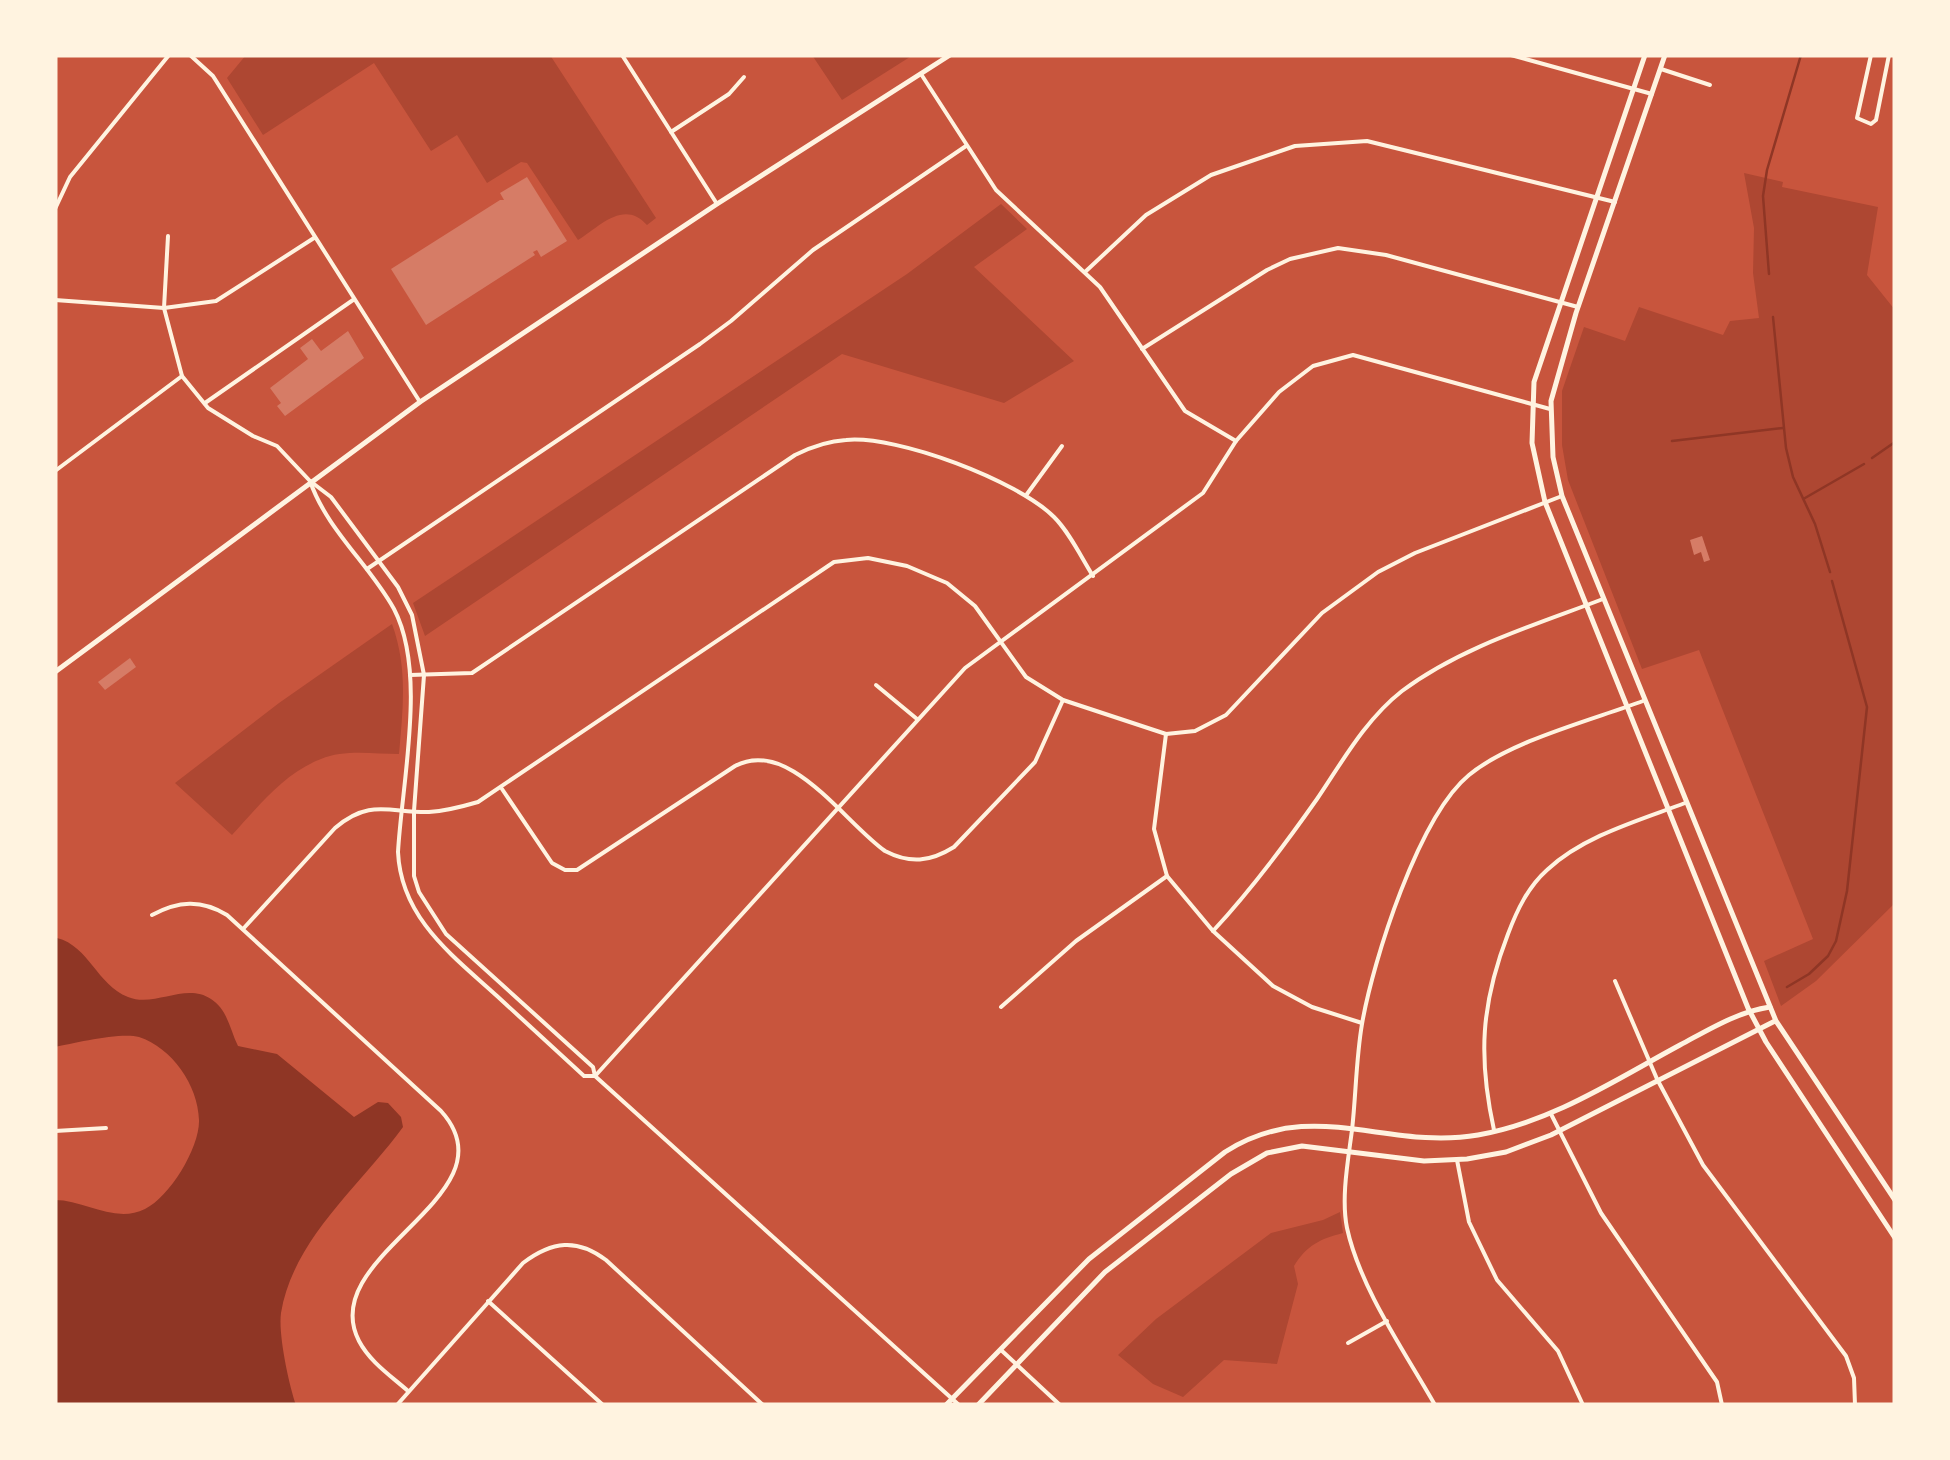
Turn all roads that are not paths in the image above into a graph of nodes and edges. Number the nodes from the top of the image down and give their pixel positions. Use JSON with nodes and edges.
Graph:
{"nodes":[{"id":1,"x":168,"y":55,"type":"edge"},
{"id":2,"x":190,"y":55,"type":"edge"},
{"id":3,"x":622,"y":55,"type":"edge"},
{"id":4,"x":950,"y":55,"type":"edge"},
{"id":5,"x":1511,"y":55,"type":"edge"},
{"id":6,"x":1646,"y":55,"type":"edge"},
{"id":7,"x":1665,"y":55,"type":"edge"},
{"id":8,"x":1871,"y":55,"type":"edge"},
{"id":9,"x":1890,"y":55,"type":"edge"},
{"id":10,"x":1661,"y":69,"type":"junction"},
{"id":11,"x":920,"y":74,"type":"junction"},
{"id":12,"x":744,"y":77,"type":"dead end"},
{"id":13,"x":1710,"y":85,"type":"dead end"},
{"id":14,"x":1634,"y":89,"type":"junction"},
{"id":15,"x":1884,"y":89,"type":"junction"},
{"id":16,"x":1895,"y":92,"type":"edge"},
{"id":17,"x":1652,"y":94,"type":"junction"},
{"id":18,"x":670,"y":132,"type":"junction"},
{"id":19,"x":966,"y":146,"type":"junction"},
{"id":20,"x":1595,"y":197,"type":"junction"},
{"id":21,"x":1615,"y":202,"type":"junction"},
{"id":22,"x":716,"y":204,"type":"junction"},
{"id":23,"x":55,"y":209,"type":"edge"},
{"id":24,"x":168,"y":236,"type":"dead end"},
{"id":25,"x":314,"y":238,"type":"junction"},
{"id":26,"x":1085,"y":272,"type":"junction"},
{"id":27,"x":55,"y":300,"type":"edge"},
{"id":28,"x":353,"y":300,"type":"junction"},
{"id":29,"x":1559,"y":302,"type":"junction"},
{"id":30,"x":1578,"y":307,"type":"junction"},
{"id":31,"x":164,"y":308,"type":"junction"},
{"id":32,"x":1142,"y":349,"type":"junction"},
{"id":33,"x":182,"y":376,"type":"junction"},
{"id":34,"x":420,"y":402,"type":"junction"},
{"id":35,"x":204,"y":404,"type":"junction"},
{"id":36,"x":1531,"y":404,"type":"junction"},
{"id":37,"x":1550,"y":409,"type":"junction"},
{"id":38,"x":1236,"y":441,"type":"junction"},
{"id":39,"x":1062,"y":446,"type":"dead end"},
{"id":40,"x":55,"y":471,"type":"edge"},
{"id":41,"x":310,"y":481,"type":"junction"},
{"id":42,"x":1028,"y":494,"type":"junction"},
{"id":43,"x":1562,"y":496,"type":"junction"},
{"id":44,"x":1545,"y":502,"type":"junction"},
{"id":45,"x":378,"y":561,"type":"junction"},
{"id":46,"x":366,"y":570,"type":"junction"},
{"id":47,"x":1093,"y":576,"type":"junction"},
{"id":48,"x":1603,"y":598,"type":"junction"},
{"id":49,"x":1585,"y":606,"type":"junction"},
{"id":50,"x":998,"y":642,"type":"junction"},
{"id":51,"x":56,"y":668,"type":"edge"},
{"id":52,"x":410,"y":675,"type":"junction"},
{"id":53,"x":424,"y":675,"type":"junction"},
{"id":54,"x":876,"y":685,"type":"dead end"},
{"id":55,"x":1063,"y":700,"type":"junction"},
{"id":56,"x":1644,"y":701,"type":"junction"},
{"id":57,"x":1625,"y":708,"type":"junction"},
{"id":58,"x":917,"y":719,"type":"junction"},
{"id":59,"x":1166,"y":734,"type":"junction"},
{"id":60,"x":502,"y":788,"type":"junction"},
{"id":61,"x":1685,"y":803,"type":"junction"},
{"id":62,"x":400,"y":809,"type":"junction"},
{"id":63,"x":836,"y":809,"type":"junction"},
{"id":64,"x":1667,"y":810,"type":"junction"},
{"id":65,"x":414,"y":811,"type":"junction"},
{"id":66,"x":1167,"y":876,"type":"junction"},
{"id":67,"x":152,"y":915,"type":"dead end"},
{"id":68,"x":243,"y":929,"type":"junction"},
{"id":69,"x":1213,"y":930,"type":"junction"},
{"id":70,"x":1614,"y":982,"type":"dead end"},
{"id":71,"x":1001,"y":1007,"type":"dead end"},
{"id":72,"x":1770,"y":1008,"type":"junction"},
{"id":73,"x":1749,"y":1010,"type":"junction"},
{"id":74,"x":1776,"y":1020,"type":"junction"},
{"id":75,"x":1362,"y":1023,"type":"junction"},
{"id":76,"x":1758,"y":1028,"type":"junction"},
{"id":77,"x":1649,"y":1062,"type":"junction"},
{"id":78,"x":595,"y":1076,"type":"junction"},
{"id":79,"x":1656,"y":1078,"type":"junction"},
{"id":80,"x":1551,"y":1114,"type":"junction"},
{"id":81,"x":106,"y":1128,"type":"dead end"},
{"id":82,"x":1352,"y":1129,"type":"junction"},
{"id":83,"x":55,"y":1131,"type":"edge"},
{"id":84,"x":1560,"y":1131,"type":"junction"},
{"id":85,"x":1494,"y":1132,"type":"junction"},
{"id":86,"x":1349,"y":1152,"type":"junction"},
{"id":87,"x":1457,"y":1160,"type":"junction"},
{"id":88,"x":1895,"y":1200,"type":"edge"},
{"id":89,"x":1895,"y":1238,"type":"edge"},
{"id":90,"x":488,"y":1302,"type":"junction"},
{"id":91,"x":1387,"y":1321,"type":"junction"},
{"id":92,"x":1348,"y":1342,"type":"dead end"},
{"id":93,"x":1000,"y":1349,"type":"junction"},
{"id":94,"x":1016,"y":1364,"type":"junction"},
{"id":95,"x":408,"y":1391,"type":"junction"},
{"id":96,"x":952,"y":1399,"type":"junction"},
{"id":97,"x":397,"y":1405,"type":"edge"},
{"id":98,"x":603,"y":1405,"type":"edge"},
{"id":99,"x":764,"y":1405,"type":"edge"},
{"id":100,"x":946,"y":1405,"type":"edge"},
{"id":101,"x":959,"y":1405,"type":"edge"},
{"id":102,"x":978,"y":1405,"type":"edge"},
{"id":103,"x":1060,"y":1405,"type":"edge"},
{"id":104,"x":1436,"y":1405,"type":"edge"},
{"id":105,"x":1583,"y":1405,"type":"edge"},
{"id":106,"x":1722,"y":1405,"type":"edge"},
{"id":107,"x":1854,"y":1405,"type":"edge"}],
"edges":[{"from":1,"to":23,"type":"street"},
{"from":2,"to":25,"type":"street"},
{"from":3,"to":18,"type":"street"},
{"from":4,"to":11,"type":"street"},
{"from":5,"to":14,"type":"street"},
{"from":6,"to":14,"type":"street"},
{"from":7,"to":10,"type":"street"},
{"from":8,"to":15,"type":"street"},
{"from":9,"to":15,"type":"street"},
{"from":10,"to":13,"type":"street"},
{"from":10,"to":17,"type":"street"},
{"from":11,"to":19,"type":"street"},
{"from":11,"to":22,"type":"street"},
{"from":12,"to":18,"type":"street"},
{"from":14,"to":17,"type":"street"},
{"from":14,"to":20,"type":"street"},
{"from":15,"to":16,"type":"street"},
{"from":17,"to":21,"type":"street"},
{"from":18,"to":22,"type":"street"},
{"from":19,"to":26,"type":"street"},
{"from":19,"to":45,"type":"street"},
{"from":20,"to":21,"type":"street"},
{"from":20,"to":26,"type":"street"},
{"from":20,"to":29,"type":"street"},
{"from":21,"to":30,"type":"street"},
{"from":22,"to":34,"type":"street"},
{"from":24,"to":31,"type":"street"},
{"from":25,"to":28,"type":"street"},
{"from":25,"to":31,"type":"street"},
{"from":26,"to":32,"type":"street"},
{"from":27,"to":31,"type":"street"},
{"from":28,"to":34,"type":"street"},
{"from":28,"to":35,"type":"street"},
{"from":29,"to":30,"type":"street"},
{"from":29,"to":32,"type":"street"},
{"from":29,"to":36,"type":"street"},
{"from":30,"to":37,"type":"street"},
{"from":31,"to":33,"type":"street"},
{"from":32,"to":38,"type":"street"},
{"from":33,"to":35,"type":"street"},
{"from":33,"to":40,"type":"street"},
{"from":34,"to":41,"type":"street"},
{"from":35,"to":41,"type":"street"},
{"from":36,"to":37,"type":"street"},
{"from":36,"to":38,"type":"street"},
{"from":36,"to":44,"type":"street"},
{"from":37,"to":43,"type":"street"},
{"from":38,"to":47,"type":"street"},
{"from":39,"to":42,"type":"street"},
{"from":41,"to":45,"type":"street"},
{"from":41,"to":46,"type":"street"},
{"from":41,"to":51,"type":"street"},
{"from":42,"to":47,"type":"street"},
{"from":42,"to":53,"type":"street"},
{"from":43,"to":44,"type":"street"},
{"from":43,"to":48,"type":"street"},
{"from":44,"to":49,"type":"street"},
{"from":44,"to":59,"type":"street"},
{"from":45,"to":46,"type":"street"},
{"from":45,"to":53,"type":"street"},
{"from":46,"to":52,"type":"street"},
{"from":47,"to":50,"type":"street"},
{"from":48,"to":49,"type":"street"},
{"from":48,"to":56,"type":"street"},
{"from":49,"to":57,"type":"street"},
{"from":49,"to":69,"type":"street"},
{"from":50,"to":55,"type":"street"},
{"from":50,"to":58,"type":"street"},
{"from":50,"to":60,"type":"street"},
{"from":52,"to":53,"type":"street"},
{"from":52,"to":62,"type":"street"},
{"from":53,"to":65,"type":"street"},
{"from":54,"to":58,"type":"street"},
{"from":55,"to":59,"type":"street"},
{"from":55,"to":63,"type":"street"},
{"from":56,"to":57,"type":"street"},
{"from":56,"to":61,"type":"street"},
{"from":57,"to":64,"type":"street"},
{"from":57,"to":75,"type":"street"},
{"from":58,"to":63,"type":"street"},
{"from":59,"to":66,"type":"street"},
{"from":60,"to":63,"type":"street"},
{"from":60,"to":65,"type":"street"},
{"from":61,"to":64,"type":"street"},
{"from":61,"to":72,"type":"street"},
{"from":62,"to":65,"type":"street"},
{"from":62,"to":68,"type":"street"},
{"from":62,"to":78,"type":"street"},
{"from":63,"to":78,"type":"street"},
{"from":64,"to":73,"type":"street"},
{"from":64,"to":85,"type":"street"},
{"from":65,"to":78,"type":"street"},
{"from":66,"to":69,"type":"street"},
{"from":66,"to":71,"type":"street"},
{"from":67,"to":68,"type":"street"},
{"from":68,"to":95,"type":"street"},
{"from":69,"to":75,"type":"street"},
{"from":70,"to":77,"type":"street"},
{"from":72,"to":73,"type":"street"},
{"from":72,"to":74,"type":"street"},
{"from":73,"to":76,"type":"street"},
{"from":73,"to":77,"type":"street"},
{"from":74,"to":76,"type":"street"},
{"from":74,"to":88,"type":"street"},
{"from":75,"to":82,"type":"street"},
{"from":76,"to":79,"type":"street"},
{"from":76,"to":89,"type":"street"},
{"from":77,"to":79,"type":"street"},
{"from":77,"to":80,"type":"street"},
{"from":78,"to":96,"type":"street"},
{"from":79,"to":84,"type":"street"},
{"from":79,"to":107,"type":"street"},
{"from":80,"to":84,"type":"street"},
{"from":80,"to":85,"type":"street"},
{"from":81,"to":83,"type":"street"},
{"from":82,"to":85,"type":"street"},
{"from":82,"to":86,"type":"street"},
{"from":82,"to":93,"type":"street"},
{"from":84,"to":87,"type":"street"},
{"from":84,"to":106,"type":"street"},
{"from":86,"to":87,"type":"street"},
{"from":86,"to":91,"type":"street"},
{"from":86,"to":94,"type":"street"},
{"from":87,"to":105,"type":"street"},
{"from":90,"to":95,"type":"street"},
{"from":90,"to":98,"type":"street"},
{"from":90,"to":99,"type":"street"},
{"from":91,"to":92,"type":"street"},
{"from":91,"to":104,"type":"street"},
{"from":93,"to":94,"type":"street"},
{"from":93,"to":96,"type":"street"},
{"from":94,"to":102,"type":"street"},
{"from":94,"to":103,"type":"street"},
{"from":95,"to":97,"type":"street"},
{"from":96,"to":100,"type":"street"},
{"from":96,"to":101,"type":"street"}]}
